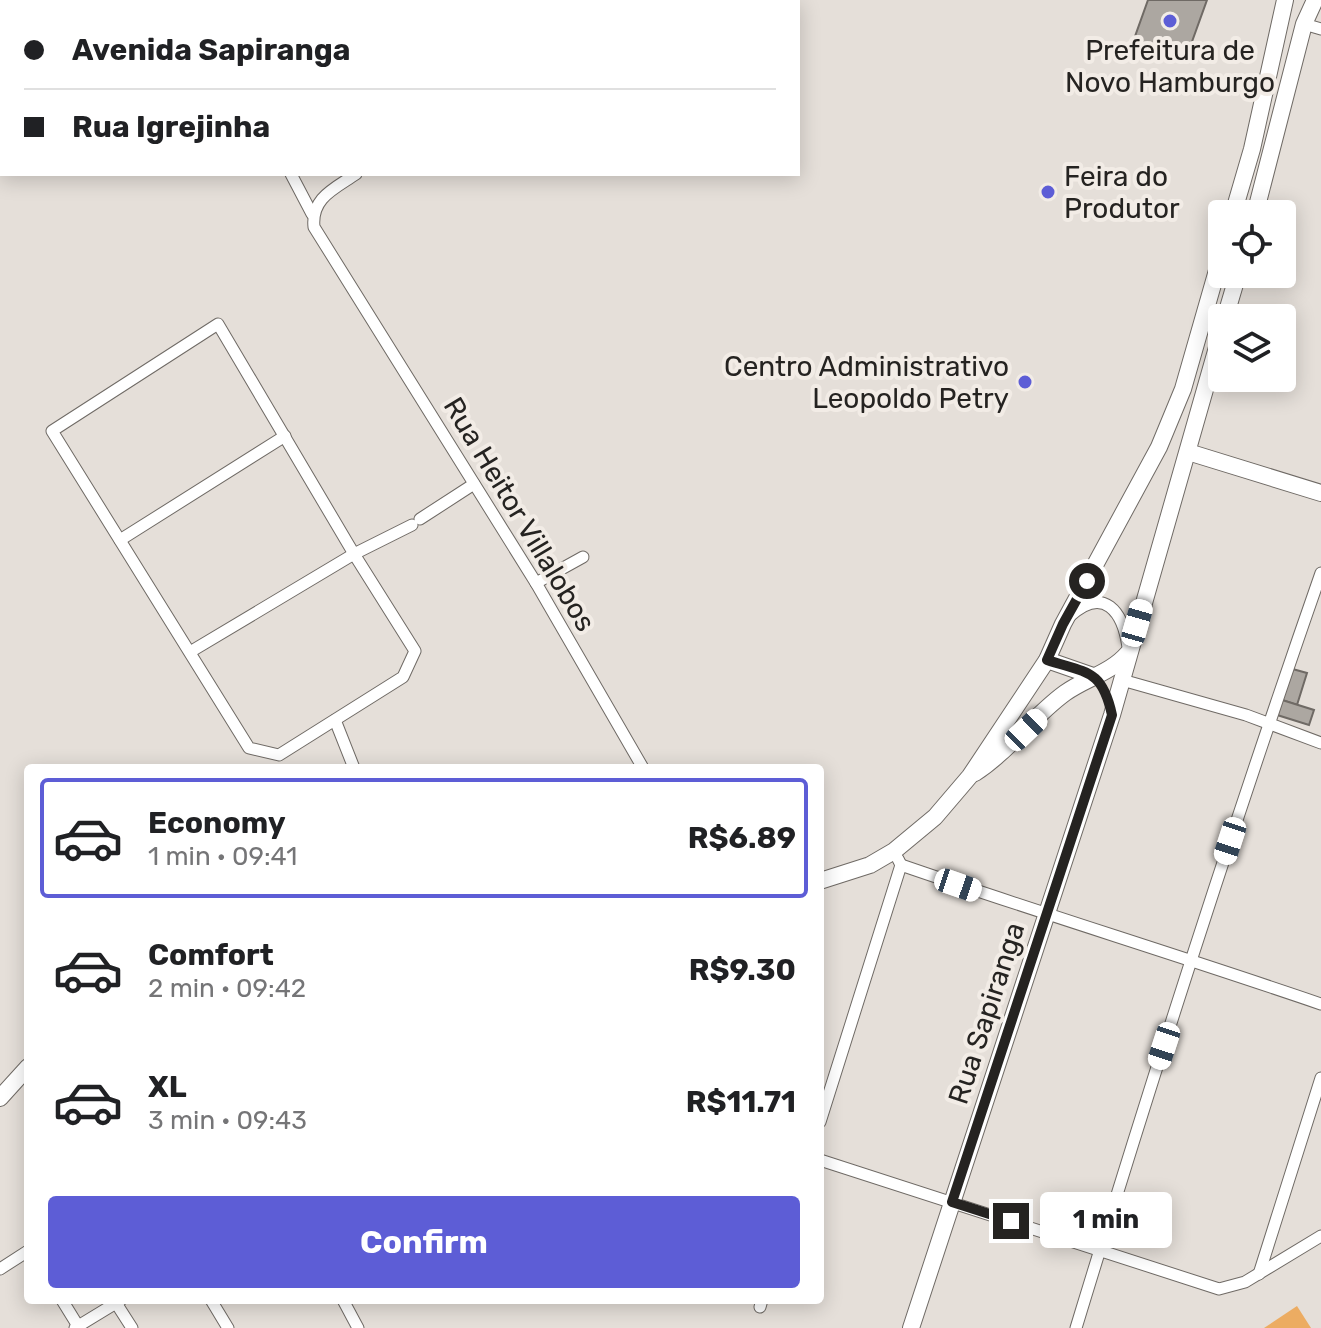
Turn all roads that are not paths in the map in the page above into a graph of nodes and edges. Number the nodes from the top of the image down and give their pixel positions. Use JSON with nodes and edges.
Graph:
{"nodes":[{"id":1,"x":1285,"y":0,"type":"edge"},
{"id":2,"x":1315,"y":0,"type":"edge"},
{"id":3,"x":1304,"y":24,"type":"junction"},
{"id":4,"x":1321,"y":29,"type":"edge"},
{"id":5,"x":292,"y":176,"type":"edge"},
{"id":6,"x":353,"y":176,"type":"edge"},
{"id":7,"x":1237,"y":200,"type":"edge"},
{"id":8,"x":1259,"y":200,"type":"edge"},
{"id":9,"x":312,"y":214,"type":"junction"},
{"id":10,"x":1212,"y":288,"type":"edge"},
{"id":11,"x":1208,"y":380,"type":"edge"},
{"id":12,"x":285,"y":436,"type":"junction"},
{"id":13,"x":1188,"y":452,"type":"junction"},
{"id":14,"x":474,"y":484,"type":"junction"},
{"id":15,"x":1321,"y":493,"type":"edge"},
{"id":16,"x":120,"y":540,"type":"junction"},
{"id":17,"x":354,"y":554,"type":"junction"},
{"id":18,"x":583,"y":557,"type":"dead end"},
{"id":19,"x":1321,"y":573,"type":"edge"},
{"id":20,"x":536,"y":583,"type":"junction"},
{"id":21,"x":1063,"y":624,"type":"junction"},
{"id":22,"x":1129,"y":651,"type":"junction"},
{"id":23,"x":190,"y":652,"type":"junction"},
{"id":24,"x":1047,"y":660,"type":"junction"},
{"id":25,"x":1096,"y":677,"type":"junction"},
{"id":26,"x":1122,"y":680,"type":"junction"},
{"id":27,"x":1112,"y":715,"type":"junction"},
{"id":28,"x":335,"y":720,"type":"junction"},
{"id":29,"x":1268,"y":723,"type":"junction"},
{"id":30,"x":1321,"y":743,"type":"edge"},
{"id":31,"x":352,"y":764,"type":"edge"},
{"id":32,"x":641,"y":764,"type":"edge"},
{"id":33,"x":970,"y":776,"type":"junction"},
{"id":34,"x":898,"y":858,"type":"junction"},
{"id":35,"x":824,"y":880,"type":"edge"},
{"id":36,"x":1044,"y":915,"type":"junction"},
{"id":37,"x":1191,"y":959,"type":"junction"},
{"id":38,"x":1321,"y":1004,"type":"edge"},
{"id":39,"x":24,"y":1071,"type":"edge"},
{"id":40,"x":1321,"y":1078,"type":"edge"},
{"id":41,"x":0,"y":1098,"type":"edge"},
{"id":42,"x":824,"y":1108,"type":"edge"},
{"id":43,"x":824,"y":1161,"type":"edge"},
{"id":44,"x":952,"y":1202,"type":"junction"},
{"id":45,"x":1320,"y":1239,"type":"edge"},
{"id":46,"x":1100,"y":1249,"type":"junction"},
{"id":47,"x":24,"y":1254,"type":"edge"},
{"id":48,"x":0,"y":1269,"type":"edge"},
{"id":49,"x":1259,"y":1274,"type":"junction"},
{"id":50,"x":64,"y":1304,"type":"edge"},
{"id":51,"x":113,"y":1304,"type":"edge"},
{"id":52,"x":120,"y":1304,"type":"edge"},
{"id":53,"x":213,"y":1304,"type":"edge"},
{"id":54,"x":345,"y":1304,"type":"edge"},
{"id":55,"x":76,"y":1327,"type":"edge"},
{"id":56,"x":132,"y":1328,"type":"edge"},
{"id":57,"x":228,"y":1328,"type":"edge"},
{"id":58,"x":358,"y":1328,"type":"edge"},
{"id":59,"x":911,"y":1328,"type":"edge"},
{"id":60,"x":1076,"y":1328,"type":"edge"}],
"edges":[{"from":1,"to":7,"type":"main road"},
{"from":2,"to":3,"type":"main road"},
{"from":3,"to":4,"type":"street"},
{"from":3,"to":8,"type":"main road"},
{"from":5,"to":9,"type":"street","name":"Rua Heitor Villalobos"},
{"from":6,"to":9,"type":"street"},
{"from":9,"to":14,"type":"street","name":"Rua Heitor Villalobos"},
{"from":10,"to":21,"type":"main road"},
{"from":11,"to":13,"type":"main road","name":"Rua Sapiranga"},
{"from":12,"to":16,"type":"street"},
{"from":12,"to":16,"type":"street"},
{"from":12,"to":17,"type":"street"},
{"from":13,"to":15,"type":"main road"},
{"from":13,"to":22,"type":"main road","name":"Rua Sapiranga"},
{"from":14,"to":17,"type":"street"},
{"from":14,"to":20,"type":"street","name":"Rua Heitor Villalobos"},
{"from":16,"to":23,"type":"street"},
{"from":17,"to":23,"type":"street"},
{"from":17,"to":28,"type":"street"},
{"from":18,"to":20,"type":"street"},
{"from":19,"to":29,"type":"street"},
{"from":20,"to":32,"type":"street","name":"Rua Heitor Villalobos"},
{"from":21,"to":22,"type":"street"},
{"from":21,"to":24,"type":"main road"},
{"from":22,"to":25,"type":"main road"},
{"from":22,"to":26,"type":"main road","name":"Rua Sapiranga"},
{"from":23,"to":28,"type":"street"},
{"from":24,"to":25,"type":"main road"},
{"from":24,"to":33,"type":"main road"},
{"from":25,"to":27,"type":"main road"},
{"from":25,"to":33,"type":"main road"},
{"from":26,"to":27,"type":"main road","name":"Rua Sapiranga"},
{"from":26,"to":29,"type":"street"},
{"from":27,"to":36,"type":"main road","name":"Rua Sapiranga"},
{"from":28,"to":31,"type":"street"},
{"from":29,"to":30,"type":"street"},
{"from":29,"to":37,"type":"street"},
{"from":33,"to":34,"type":"main road"},
{"from":34,"to":35,"type":"main road"},
{"from":34,"to":36,"type":"street"},
{"from":34,"to":42,"type":"street"},
{"from":36,"to":37,"type":"street"},
{"from":36,"to":44,"type":"main road","name":"Rua Sapiranga"},
{"from":37,"to":38,"type":"street"},
{"from":37,"to":46,"type":"street"},
{"from":39,"to":41,"type":"main road"},
{"from":40,"to":49,"type":"street"},
{"from":43,"to":44,"type":"street"},
{"from":44,"to":46,"type":"street"},
{"from":44,"to":59,"type":"main road","name":"Rua Sapiranga"},
{"from":45,"to":49,"type":"street"},
{"from":46,"to":49,"type":"street"},
{"from":46,"to":60,"type":"street"},
{"from":47,"to":48,"type":"street"},
{"from":50,"to":55,"type":"street"},
{"from":51,"to":55,"type":"street"},
{"from":52,"to":56,"type":"street"},
{"from":53,"to":57,"type":"street"},
{"from":54,"to":58,"type":"street"}]}
